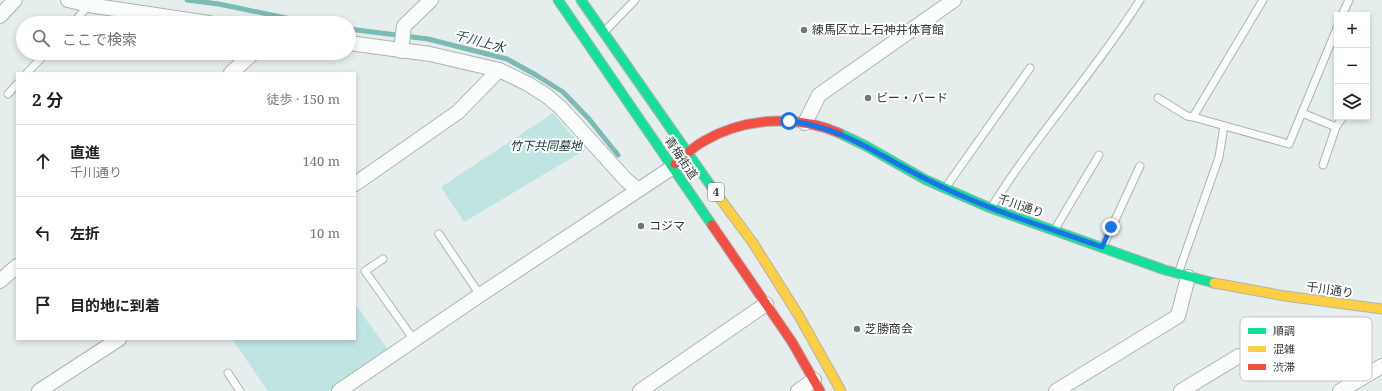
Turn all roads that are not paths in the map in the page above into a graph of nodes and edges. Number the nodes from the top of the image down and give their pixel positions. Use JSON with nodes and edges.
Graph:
{"nodes":[{"id":1,"x":16,"y":0,"type":"edge"},
{"id":2,"x":68,"y":0,"type":"edge"},
{"id":3,"x":431,"y":0,"type":"edge"},
{"id":4,"x":558,"y":0,"type":"edge"},
{"id":5,"x":581,"y":0,"type":"edge"},
{"id":6,"x":635,"y":0,"type":"edge"},
{"id":7,"x":954,"y":0,"type":"edge"},
{"id":8,"x":1140,"y":0,"type":"edge"},
{"id":9,"x":1263,"y":0,"type":"edge"},
{"id":10,"x":1348,"y":0,"type":"edge"},
{"id":11,"x":90,"y":5,"type":"junction"},
{"id":12,"x":1343,"y":12,"type":"edge"},
{"id":13,"x":0,"y":16,"type":"edge"},
{"id":14,"x":80,"y":16,"type":"edge"},
{"id":15,"x":163,"y":16,"type":"edge"},
{"id":16,"x":604,"y":32,"type":"junction"},
{"id":17,"x":1334,"y":35,"type":"edge"},
{"id":18,"x":356,"y":44,"type":"edge"},
{"id":19,"x":401,"y":47,"type":"junction"},
{"id":20,"x":39,"y":60,"type":"edge"},
{"id":21,"x":245,"y":60,"type":"edge"},
{"id":22,"x":1030,"y":68,"type":"dead end"},
{"id":23,"x":499,"y":70,"type":"junction"},
{"id":24,"x":28,"y":72,"type":"edge"},
{"id":25,"x":232,"y":72,"type":"edge"},
{"id":26,"x":16,"y":85,"type":"edge"},
{"id":27,"x":8,"y":94,"type":"dead end"},
{"id":28,"x":1158,"y":98,"type":"dead end"},
{"id":29,"x":1302,"y":113,"type":"junction"},
{"id":30,"x":1193,"y":117,"type":"junction"},
{"id":31,"x":1341,"y":120,"type":"edge"},
{"id":32,"x":805,"y":123,"type":"junction"},
{"id":33,"x":1224,"y":126,"type":"junction"},
{"id":34,"x":1336,"y":127,"type":"junction"},
{"id":35,"x":687,"y":151,"type":"junction"},
{"id":36,"x":1099,"y":155,"type":"dead end"},
{"id":37,"x":1323,"y":165,"type":"dead end"},
{"id":38,"x":1140,"y":166,"type":"dead end"},
{"id":39,"x":673,"y":167,"type":"junction"},
{"id":40,"x":356,"y":183,"type":"edge"},
{"id":41,"x":945,"y":188,"type":"junction"},
{"id":42,"x":637,"y":189,"type":"junction"},
{"id":43,"x":991,"y":208,"type":"junction"},
{"id":44,"x":1055,"y":230,"type":"junction"},
{"id":45,"x":439,"y":234,"type":"dead end"},
{"id":46,"x":1102,"y":247,"type":"junction"},
{"id":47,"x":383,"y":259,"type":"dead end"},
{"id":48,"x":16,"y":267,"type":"edge"},
{"id":49,"x":1183,"y":276,"type":"junction"},
{"id":50,"x":0,"y":281,"type":"edge"},
{"id":51,"x":480,"y":294,"type":"junction"},
{"id":52,"x":766,"y":304,"type":"junction"},
{"id":53,"x":1382,"y":309,"type":"edge"},
{"id":54,"x":117,"y":340,"type":"edge"},
{"id":55,"x":414,"y":340,"type":"junction"},
{"id":56,"x":1239,"y":356,"type":"dead end"},
{"id":57,"x":1382,"y":366,"type":"edge"},
{"id":58,"x":1372,"y":372,"type":"edge"},
{"id":59,"x":228,"y":374,"type":"dead end"},
{"id":60,"x":1357,"y":381,"type":"edge"},
{"id":61,"x":817,"y":386,"type":"edge"},
{"id":62,"x":1064,"y":389,"type":"edge"},
{"id":63,"x":39,"y":391,"type":"edge"},
{"id":64,"x":240,"y":391,"type":"edge"},
{"id":65,"x":339,"y":391,"type":"edge"},
{"id":66,"x":640,"y":391,"type":"edge"},
{"id":67,"x":798,"y":391,"type":"edge"},
{"id":68,"x":841,"y":391,"type":"edge"},
{"id":69,"x":1181,"y":391,"type":"edge"},
{"id":70,"x":1340,"y":391,"type":"edge"}],
"edges":[{"from":1,"to":13,"type":"street"},
{"from":2,"to":11,"type":"street"},
{"from":3,"to":19,"type":"street"},
{"from":4,"to":39,"type":"main road","name":"青梅街道","number":"4"},
{"from":5,"to":16,"type":"main road","name":"青梅街道","number":"4"},
{"from":6,"to":16,"type":"lane"},
{"from":7,"to":32,"type":"street"},
{"from":8,"to":43,"type":"lane"},
{"from":9,"to":30,"type":"lane"},
{"from":10,"to":12,"type":"lane"},
{"from":11,"to":14,"type":"lane"},
{"from":11,"to":15,"type":"street"},
{"from":16,"to":35,"type":"main road","name":"青梅街道","number":"4"},
{"from":17,"to":29,"type":"lane"},
{"from":18,"to":19,"type":"street"},
{"from":19,"to":23,"type":"street"},
{"from":20,"to":24,"type":"lane"},
{"from":21,"to":25,"type":"street"},
{"from":22,"to":41,"type":"lane"},
{"from":23,"to":40,"type":"street"},
{"from":23,"to":42,"type":"street"},
{"from":26,"to":27,"type":"lane"},
{"from":28,"to":30,"type":"lane"},
{"from":29,"to":33,"type":"lane"},
{"from":29,"to":34,"type":"lane"},
{"from":30,"to":33,"type":"lane"},
{"from":31,"to":34,"type":"lane"},
{"from":32,"to":35,"type":"main road","name":"千川通り"},
{"from":32,"to":41,"type":"main road","name":"千川通り"},
{"from":33,"to":49,"type":"lane"},
{"from":34,"to":37,"type":"lane"},
{"from":35,"to":39,"type":"main road","name":"千川通り"},
{"from":35,"to":68,"type":"main road","name":"青梅街道","number":"4"},
{"from":36,"to":44,"type":"lane"},
{"from":38,"to":46,"type":"lane"},
{"from":39,"to":42,"type":"street"},
{"from":39,"to":52,"type":"main road","name":"青梅街道","number":"4"},
{"from":41,"to":43,"type":"main road","name":"千川通り"},
{"from":42,"to":51,"type":"street"},
{"from":43,"to":44,"type":"main road","name":"千川通り"},
{"from":44,"to":46,"type":"main road","name":"千川通り"},
{"from":45,"to":51,"type":"lane"},
{"from":46,"to":49,"type":"main road","name":"千川通り"},
{"from":47,"to":55,"type":"lane"},
{"from":48,"to":50,"type":"street"},
{"from":49,"to":53,"type":"main road","name":"千川通り"},
{"from":49,"to":62,"type":"street"},
{"from":51,"to":55,"type":"street"},
{"from":52,"to":61,"type":"main road","name":"青梅街道","number":"4"},
{"from":52,"to":66,"type":"street"},
{"from":54,"to":63,"type":"street"},
{"from":55,"to":65,"type":"street"},
{"from":56,"to":69,"type":"street"},
{"from":57,"to":58,"type":"street"},
{"from":59,"to":64,"type":"lane"},
{"from":60,"to":70,"type":"street"},
{"from":61,"to":67,"type":"street"}]}
